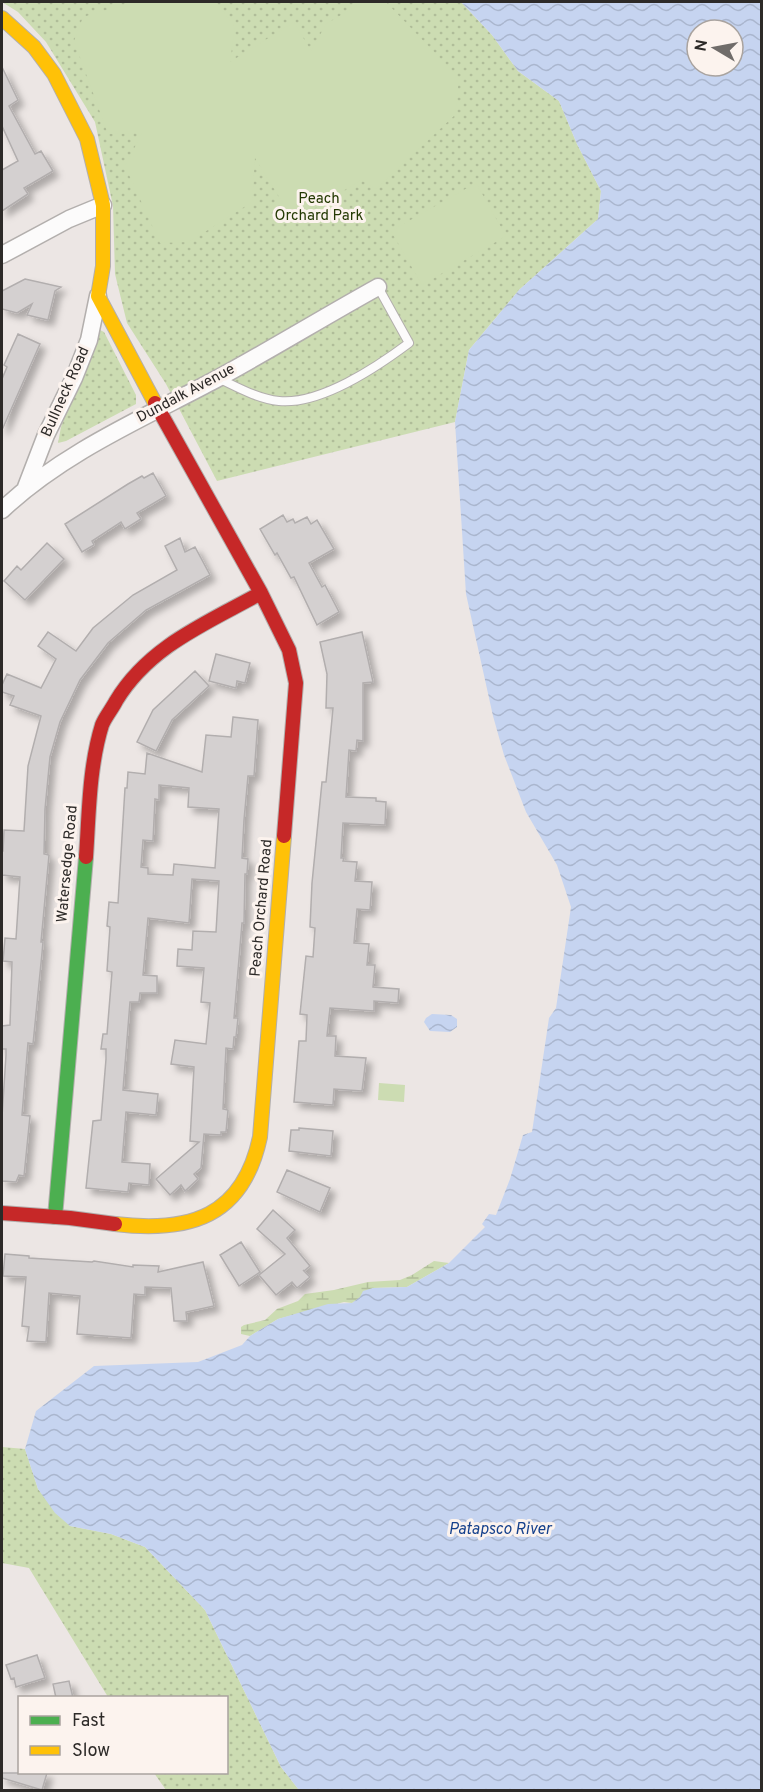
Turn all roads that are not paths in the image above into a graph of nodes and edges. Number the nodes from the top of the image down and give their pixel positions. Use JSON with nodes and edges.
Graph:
{"nodes":[{"id":1,"x":4,"y":22,"type":"edge"},
{"id":2,"x":103,"y":205,"type":"junction"},
{"id":3,"x":2,"y":255,"type":"edge"},
{"id":4,"x":378,"y":287,"type":"joint"},
{"id":5,"x":98,"y":296,"type":"junction"},
{"id":6,"x":218,"y":378,"type":"junction"},
{"id":7,"x":158,"y":409,"type":"junction"},
{"id":8,"x":26,"y":487,"type":"junction"},
{"id":9,"x":2,"y":510,"type":"edge"},
{"id":10,"x":261,"y":592,"type":"junction"},
{"id":11,"x":2,"y":1213,"type":"edge"},
{"id":12,"x":55,"y":1217,"type":"junction"}],
"edges":[{"from":1,"to":2,"type":"street","name":"Bullneck Road"},
{"from":2,"to":3,"type":"street"},
{"from":2,"to":5,"type":"street","name":"Bullneck Road"},
{"from":4,"to":6,"type":"street","name":"Dundalk Avenue"},
{"from":4,"to":6,"type":"lane"},
{"from":5,"to":7,"type":"street"},
{"from":5,"to":8,"type":"street","name":"Bullneck Road"},
{"from":6,"to":7,"type":"street","name":"Dundalk Avenue"},
{"from":7,"to":8,"type":"street","name":"Dundalk Avenue"},
{"from":7,"to":10,"type":"street","name":"Peach Orchard Road"},
{"from":8,"to":9,"type":"street","name":"Dundalk Avenue"},
{"from":10,"to":12,"type":"street","name":"Watersedge Road"},
{"from":10,"to":12,"type":"street","name":"Peach Orchard Road"},
{"from":11,"to":12,"type":"street","name":"Peach Orchard Road"}]}
